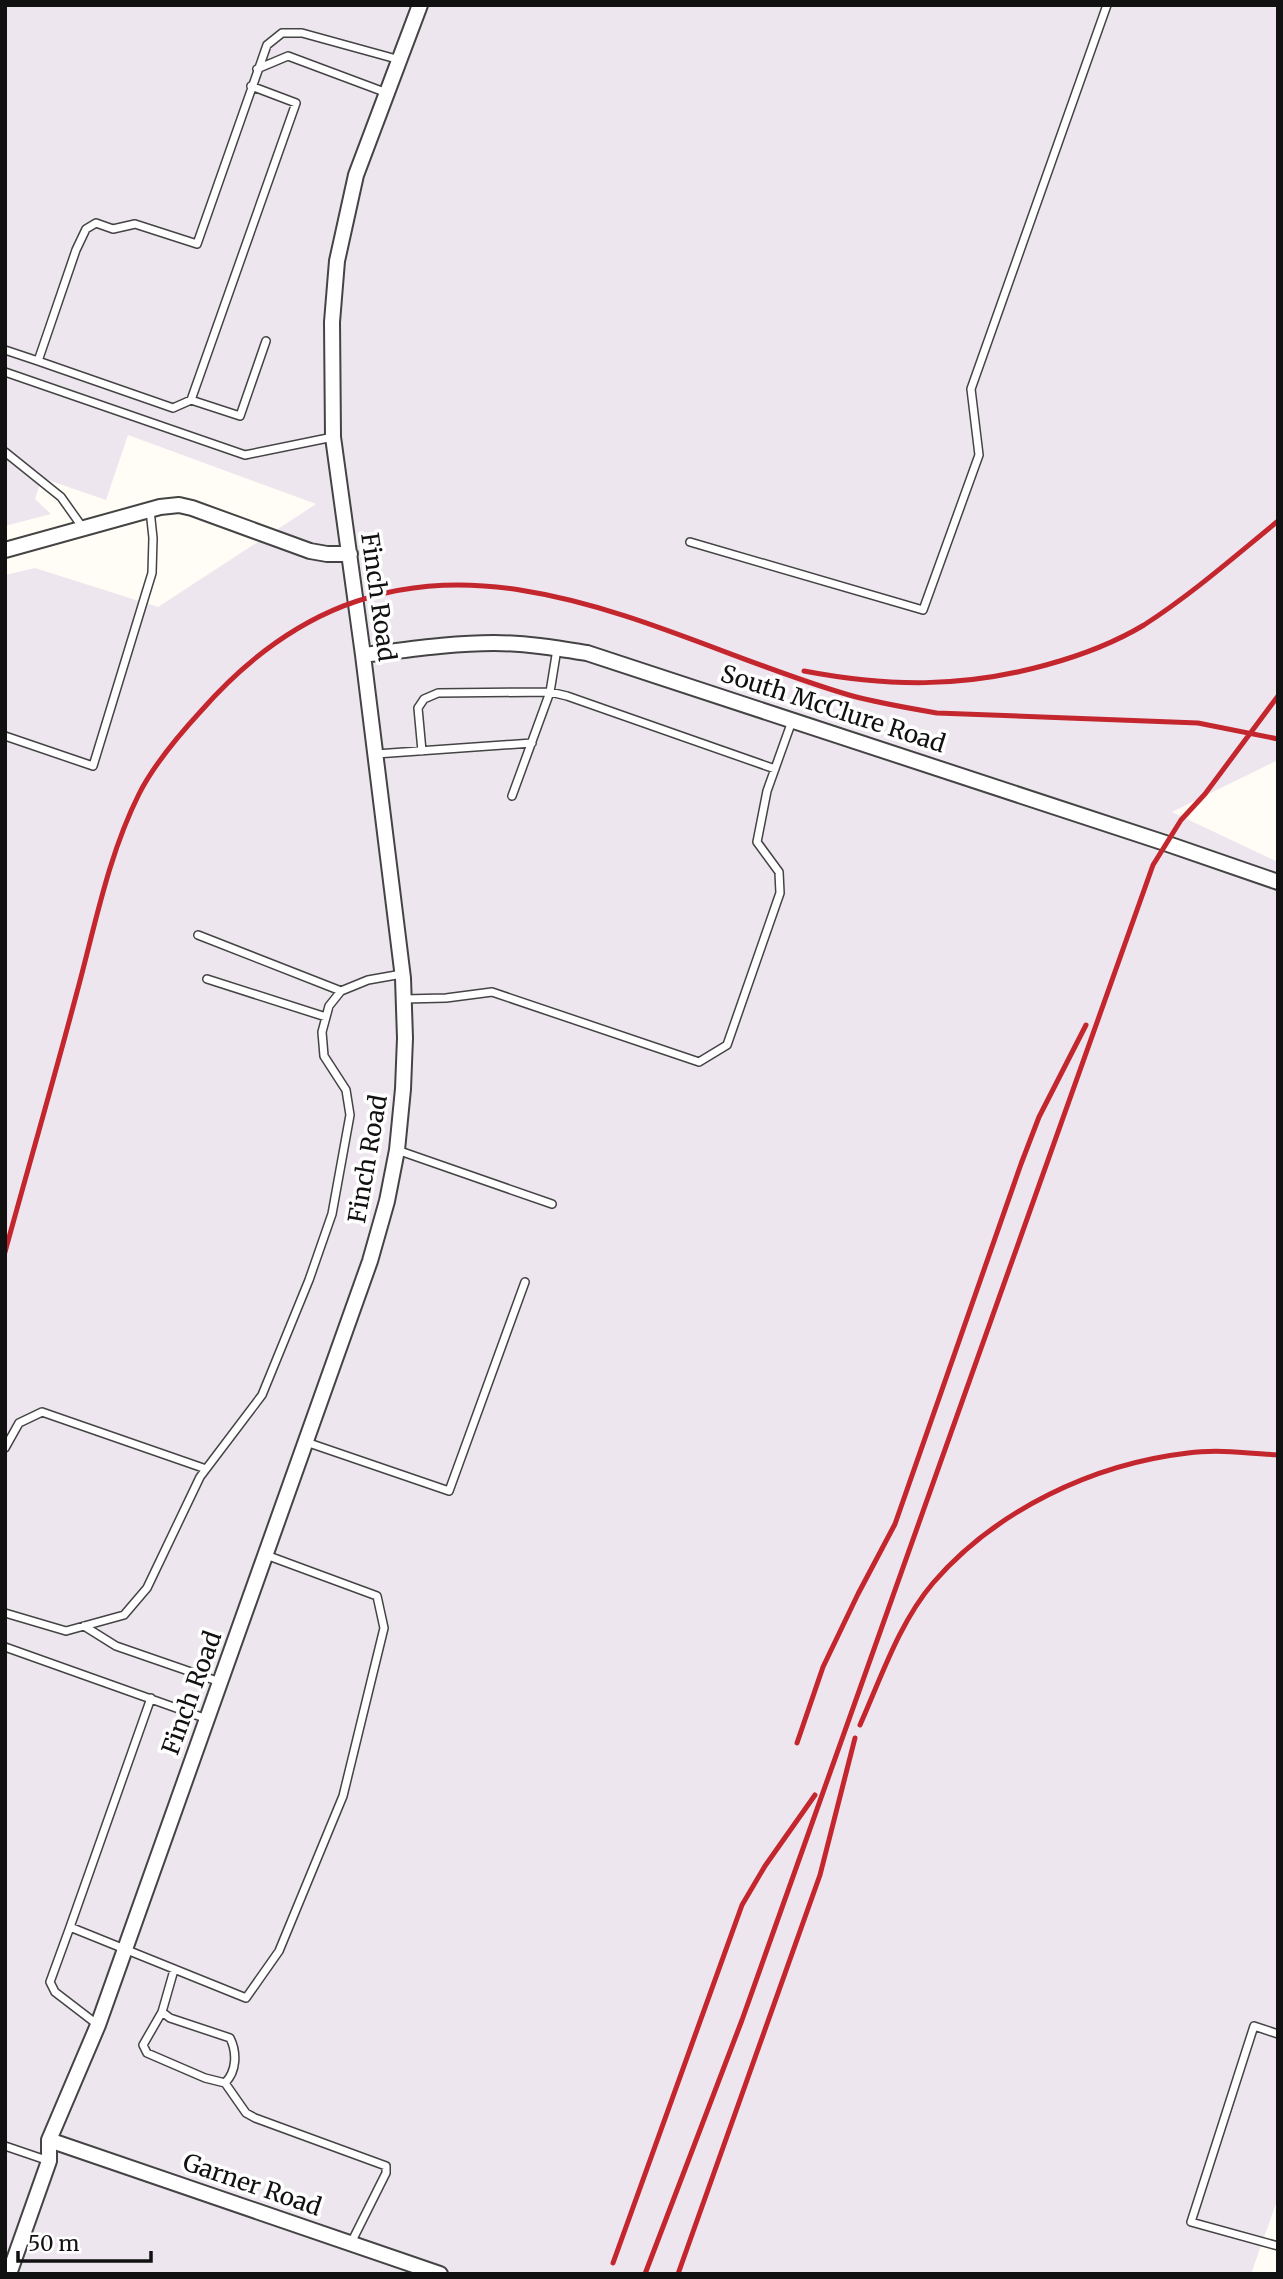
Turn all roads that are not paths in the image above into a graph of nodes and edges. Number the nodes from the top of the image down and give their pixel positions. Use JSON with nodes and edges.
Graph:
{"nodes":[{"id":1,"x":420,"y":5,"type":"edge"},
{"id":2,"x":1107,"y":5,"type":"edge"},
{"id":3,"x":401,"y":60,"type":"junction"},
{"id":4,"x":257,"y":69,"type":"junction"},
{"id":5,"x":251,"y":86,"type":"junction"},
{"id":6,"x":387,"y":93,"type":"junction"},
{"id":7,"x":266,"y":341,"type":"dead end"},
{"id":8,"x":5,"y":350,"type":"edge"},
{"id":9,"x":38,"y":361,"type":"junction"},
{"id":10,"x":5,"y":372,"type":"edge"},
{"id":11,"x":191,"y":400,"type":"junction"},
{"id":12,"x":332,"y":437,"type":"junction"},
{"id":13,"x":5,"y":452,"type":"edge"},
{"id":14,"x":150,"y":510,"type":"junction"},
{"id":15,"x":83,"y":528,"type":"junction"},
{"id":16,"x":690,"y":542,"type":"dead end"},
{"id":17,"x":5,"y":550,"type":"edge"},
{"id":18,"x":350,"y":554,"type":"junction"},
{"id":19,"x":557,"y":648,"type":"junction"},
{"id":20,"x":363,"y":655,"type":"junction"},
{"id":21,"x":550,"y":692,"type":"junction"},
{"id":22,"x":793,"y":720,"type":"junction"},
{"id":23,"x":5,"y":736,"type":"edge"},
{"id":24,"x":532,"y":743,"type":"junction"},
{"id":25,"x":422,"y":751,"type":"junction"},
{"id":26,"x":375,"y":754,"type":"junction"},
{"id":27,"x":775,"y":769,"type":"junction"},
{"id":28,"x":512,"y":796,"type":"dead end"},
{"id":29,"x":1278,"y":882,"type":"edge"},
{"id":30,"x":198,"y":935,"type":"dead end"},
{"id":31,"x":402,"y":974,"type":"junction"},
{"id":32,"x":207,"y":979,"type":"dead end"},
{"id":33,"x":341,"y":991,"type":"junction"},
{"id":34,"x":404,"y":999,"type":"junction"},
{"id":35,"x":326,"y":1017,"type":"junction"},
{"id":36,"x":397,"y":1150,"type":"junction"},
{"id":37,"x":552,"y":1204,"type":"dead end"},
{"id":38,"x":525,"y":1282,"type":"dead end"},
{"id":39,"x":306,"y":1442,"type":"junction"},
{"id":40,"x":5,"y":1448,"type":"edge"},
{"id":41,"x":206,"y":1469,"type":"junction"},
{"id":42,"x":266,"y":1555,"type":"junction"},
{"id":43,"x":5,"y":1613,"type":"edge"},
{"id":44,"x":84,"y":1626,"type":"junction"},
{"id":45,"x":5,"y":1647,"type":"edge"},
{"id":46,"x":220,"y":1682,"type":"junction"},
{"id":47,"x":151,"y":1698,"type":"junction"},
{"id":48,"x":207,"y":1719,"type":"junction"},
{"id":49,"x":70,"y":1927,"type":"junction"},
{"id":50,"x":125,"y":1951,"type":"junction"},
{"id":51,"x":174,"y":1970,"type":"junction"},
{"id":52,"x":162,"y":2012,"type":"junction"},
{"id":53,"x":98,"y":2025,"type":"junction"},
{"id":54,"x":1278,"y":2034,"type":"edge"},
{"id":55,"x":225,"y":2083,"type":"junction"},
{"id":56,"x":49,"y":2140,"type":"junction"},
{"id":57,"x":5,"y":2146,"type":"edge"},
{"id":58,"x":49,"y":2161,"type":"junction"},
{"id":59,"x":351,"y":2243,"type":"junction"},
{"id":60,"x":1278,"y":2246,"type":"edge"},
{"id":61,"x":9,"y":2274,"type":"edge"},
{"id":62,"x":440,"y":2274,"type":"edge"}],
"edges":[{"from":1,"to":3,"type":"street","name":"Finch Road"},
{"from":2,"to":16,"type":"lane"},
{"from":3,"to":4,"type":"lane"},
{"from":3,"to":6,"type":"street","name":"Finch Road"},
{"from":4,"to":5,"type":"lane"},
{"from":4,"to":6,"type":"lane"},
{"from":5,"to":9,"type":"lane"},
{"from":5,"to":11,"type":"lane"},
{"from":6,"to":12,"type":"street","name":"Finch Road"},
{"from":7,"to":11,"type":"lane"},
{"from":8,"to":9,"type":"lane"},
{"from":9,"to":11,"type":"lane"},
{"from":10,"to":12,"type":"lane"},
{"from":12,"to":18,"type":"street","name":"Finch Road"},
{"from":13,"to":15,"type":"lane"},
{"from":14,"to":15,"type":"street"},
{"from":14,"to":18,"type":"street"},
{"from":14,"to":23,"type":"lane"},
{"from":15,"to":17,"type":"street"},
{"from":18,"to":20,"type":"street","name":"Finch Road"},
{"from":19,"to":20,"type":"street","name":"South McClure Road"},
{"from":19,"to":21,"type":"lane"},
{"from":19,"to":22,"type":"street","name":"South McClure Road"},
{"from":20,"to":26,"type":"street","name":"Finch Road"},
{"from":21,"to":24,"type":"lane"},
{"from":21,"to":25,"type":"lane"},
{"from":21,"to":27,"type":"lane"},
{"from":22,"to":27,"type":"lane"},
{"from":22,"to":29,"type":"street","name":"South McClure Road"},
{"from":24,"to":25,"type":"lane"},
{"from":24,"to":28,"type":"lane"},
{"from":25,"to":26,"type":"lane"},
{"from":26,"to":31,"type":"street","name":"Finch Road"},
{"from":27,"to":34,"type":"lane"},
{"from":30,"to":33,"type":"lane"},
{"from":31,"to":33,"type":"lane"},
{"from":31,"to":34,"type":"street","name":"Finch Road"},
{"from":32,"to":35,"type":"lane"},
{"from":33,"to":35,"type":"lane"},
{"from":34,"to":36,"type":"street","name":"Finch Road"},
{"from":35,"to":41,"type":"lane"},
{"from":36,"to":37,"type":"lane"},
{"from":36,"to":39,"type":"street","name":"Finch Road"},
{"from":38,"to":39,"type":"lane"},
{"from":39,"to":42,"type":"street","name":"Finch Road"},
{"from":40,"to":41,"type":"lane"},
{"from":41,"to":44,"type":"lane"},
{"from":42,"to":46,"type":"street","name":"Finch Road"},
{"from":42,"to":51,"type":"lane"},
{"from":43,"to":44,"type":"lane"},
{"from":44,"to":46,"type":"lane"},
{"from":45,"to":47,"type":"lane"},
{"from":46,"to":48,"type":"street","name":"Finch Road"},
{"from":47,"to":48,"type":"lane"},
{"from":47,"to":49,"type":"lane"},
{"from":48,"to":50,"type":"street","name":"Finch Road"},
{"from":49,"to":50,"type":"lane"},
{"from":49,"to":53,"type":"lane"},
{"from":50,"to":51,"type":"lane"},
{"from":50,"to":53,"type":"street","name":"Finch Road"},
{"from":51,"to":52,"type":"lane"},
{"from":52,"to":55,"type":"lane"},
{"from":52,"to":55,"type":"lane"},
{"from":53,"to":56,"type":"street","name":"Finch Road"},
{"from":54,"to":60,"type":"lane"},
{"from":55,"to":59,"type":"lane"},
{"from":56,"to":58,"type":"street","name":"Finch Road"},
{"from":56,"to":59,"type":"street","name":"Garner Road"},
{"from":57,"to":58,"type":"lane"},
{"from":58,"to":61,"type":"street","name":"Finch Road"},
{"from":59,"to":62,"type":"street","name":"Garner Road"}]}
